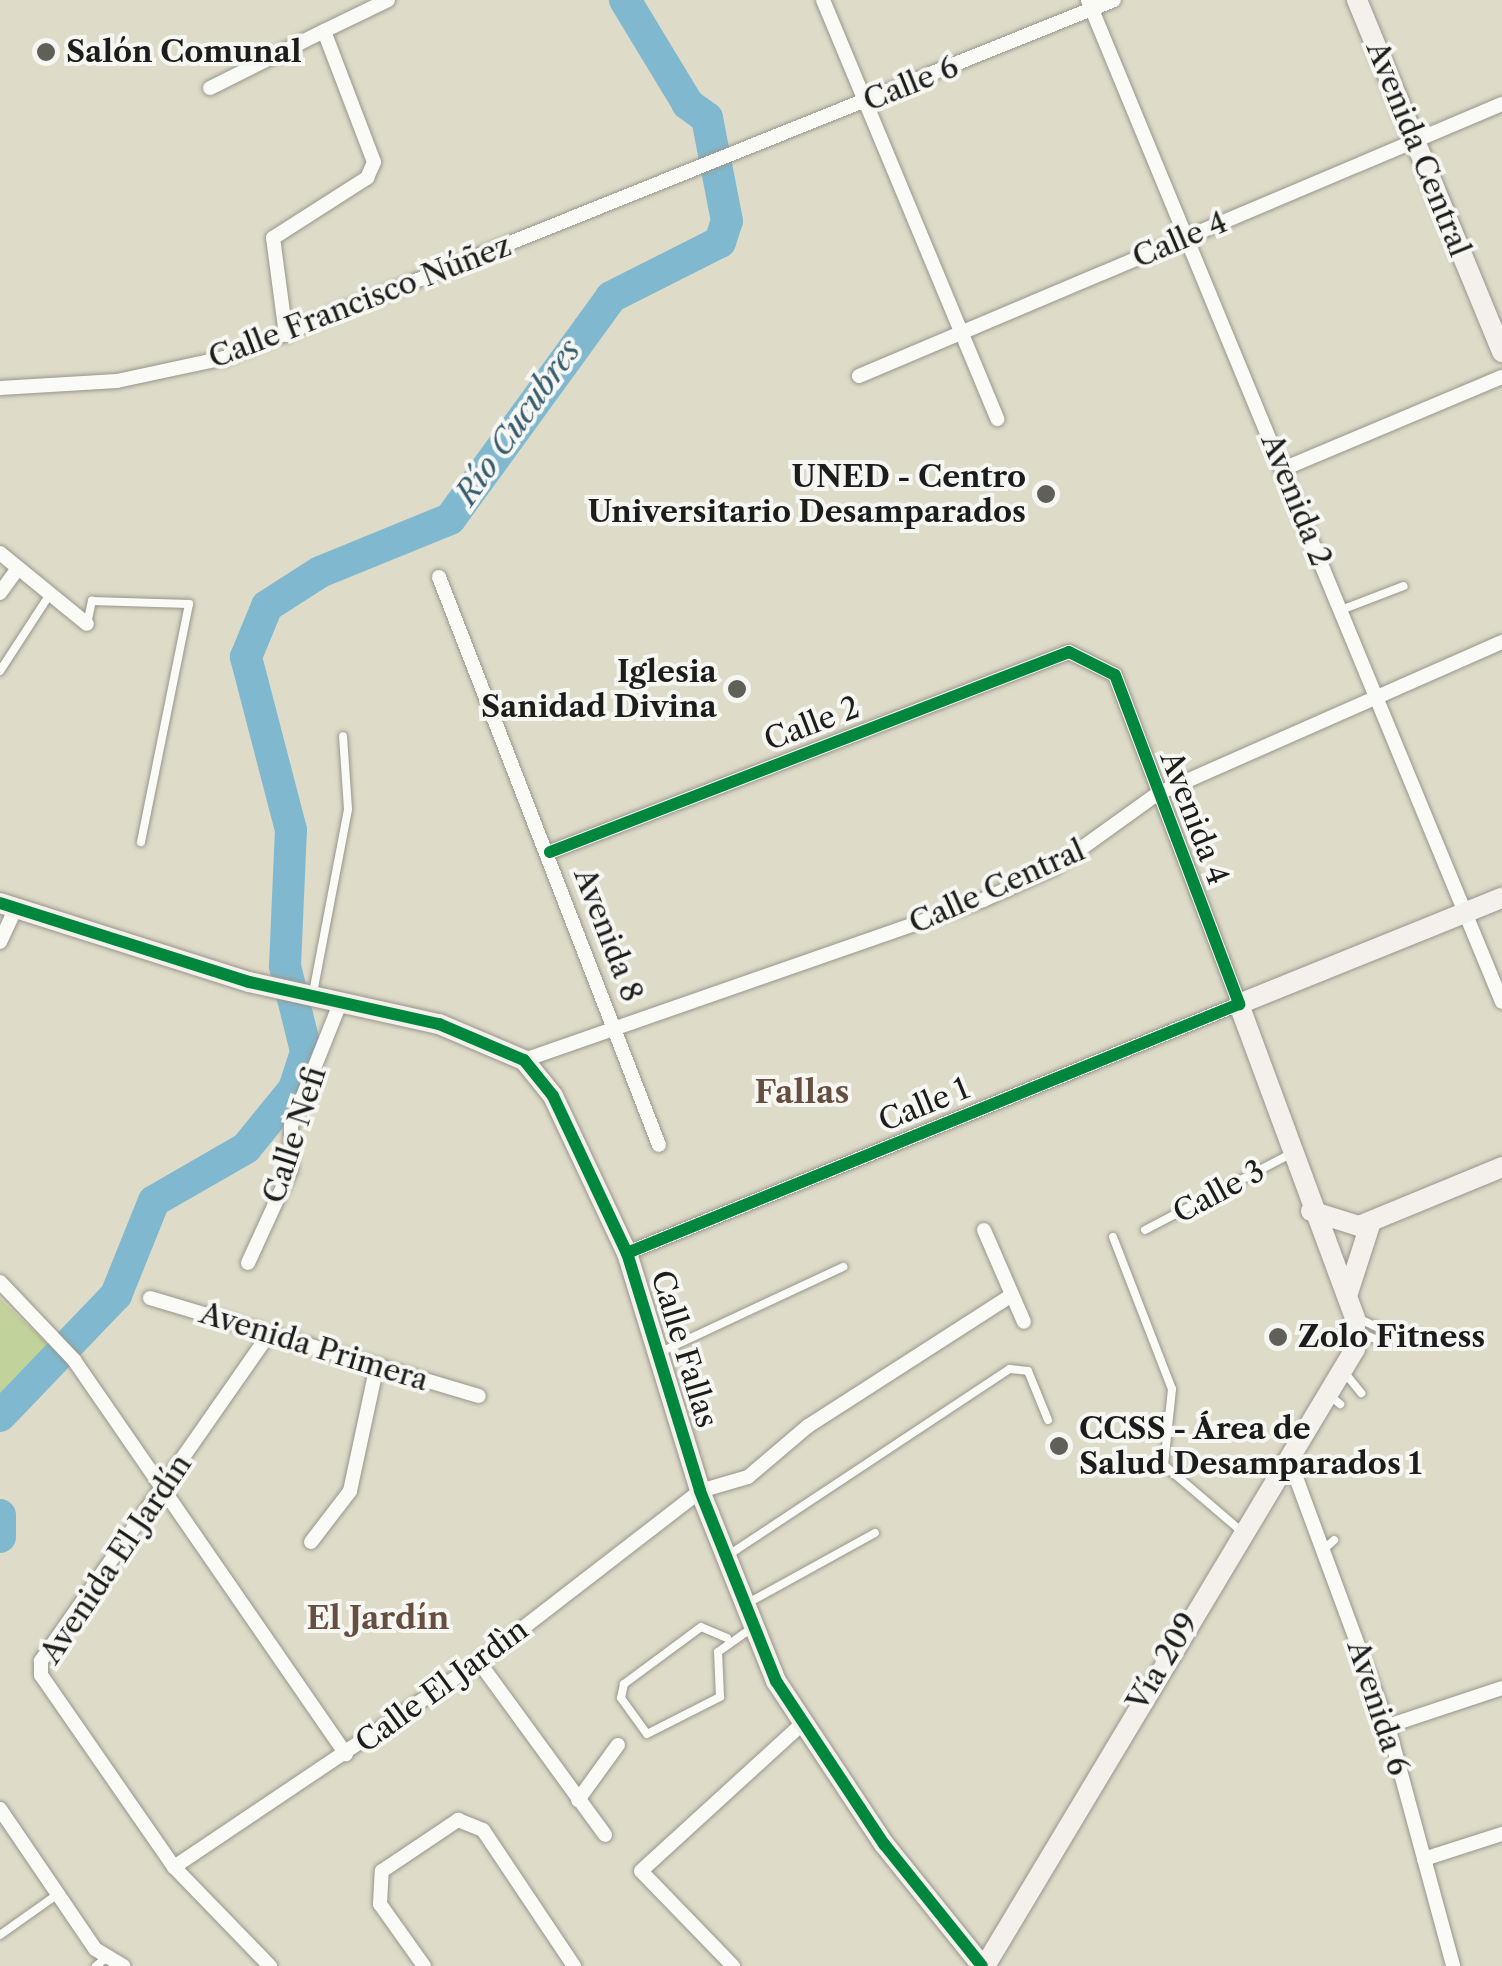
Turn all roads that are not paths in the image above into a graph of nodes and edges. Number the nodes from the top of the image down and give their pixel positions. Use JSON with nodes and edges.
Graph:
{"nodes":[{"id":1,"x":388,"y":0,"type":"edge"},
{"id":2,"x":823,"y":0,"type":"edge"},
{"id":3,"x":1114,"y":0,"type":"edge"},
{"id":4,"x":1357,"y":0,"type":"edge"},
{"id":5,"x":1090,"y":5,"type":"edge"},
{"id":6,"x":324,"y":31,"type":"junction"},
{"id":7,"x":210,"y":88,"type":"dead end"},
{"id":8,"x":867,"y":101,"type":"junction"},
{"id":9,"x":1502,"y":104,"type":"edge"},
{"id":10,"x":1414,"y":143,"type":"junction"},
{"id":11,"x":708,"y":168,"type":"joint"},
{"id":12,"x":1190,"y":235,"type":"junction"},
{"id":13,"x":966,"y":330,"type":"junction"},
{"id":14,"x":286,"y":335,"type":"junction"},
{"id":15,"x":1502,"y":352,"type":"edge"},
{"id":16,"x":859,"y":376,"type":"dead end"},
{"id":17,"x":1502,"y":377,"type":"edge"},
{"id":18,"x":0,"y":388,"type":"edge"},
{"id":19,"x":997,"y":419,"type":"dead end"},
{"id":20,"x":1283,"y":469,"type":"junction"},
{"id":21,"x":0,"y":553,"type":"edge"},
{"id":22,"x":18,"y":568,"type":"junction"},
{"id":23,"x":440,"y":576,"type":"dead end"},
{"id":24,"x":1404,"y":586,"type":"dead end"},
{"id":25,"x":0,"y":592,"type":"edge"},
{"id":26,"x":50,"y":594,"type":"junction"},
{"id":27,"x":1341,"y":610,"type":"junction"},
{"id":28,"x":87,"y":624,"type":"joint"},
{"id":29,"x":1502,"y":642,"type":"edge"},
{"id":30,"x":1094,"y":658,"type":"joint"},
{"id":31,"x":0,"y":671,"type":"edge"},
{"id":32,"x":1376,"y":696,"type":"junction"},
{"id":33,"x":343,"y":736,"type":"dead end"},
{"id":34,"x":1158,"y":794,"type":"junction"},
{"id":35,"x":141,"y":842,"type":"dead end"},
{"id":36,"x":550,"y":852,"type":"junction"},
{"id":37,"x":1502,"y":898,"type":"edge"},
{"id":38,"x":8,"y":906,"type":"edge"},
{"id":39,"x":1467,"y":912,"type":"junction"},
{"id":40,"x":0,"y":942,"type":"edge"},
{"id":41,"x":309,"y":996,"type":"junction"},
{"id":42,"x":1502,"y":1002,"type":"edge"},
{"id":43,"x":1239,"y":1004,"type":"junction"},
{"id":44,"x":338,"y":1006,"type":"junction"},
{"id":45,"x":619,"y":1033,"type":"junction"},
{"id":46,"x":524,"y":1060,"type":"junction"},
{"id":47,"x":659,"y":1145,"type":"dead end"},
{"id":48,"x":1292,"y":1153,"type":"junction"},
{"id":49,"x":1502,"y":1168,"type":"edge"},
{"id":50,"x":1310,"y":1211,"type":"junction"},
{"id":51,"x":1370,"y":1222,"type":"junction"},
{"id":52,"x":984,"y":1230,"type":"dead end"},
{"id":53,"x":1145,"y":1230,"type":"dead end"},
{"id":54,"x":1113,"y":1237,"type":"dead end"},
{"id":55,"x":627,"y":1254,"type":"junction"},
{"id":56,"x":248,"y":1263,"type":"dead end"},
{"id":57,"x":843,"y":1267,"type":"dead end"},
{"id":58,"x":0,"y":1282,"type":"edge"},
{"id":59,"x":1012,"y":1295,"type":"junction"},
{"id":60,"x":150,"y":1298,"type":"dead end"},
{"id":61,"x":1354,"y":1317,"type":"junction"},
{"id":62,"x":1024,"y":1322,"type":"dead end"},
{"id":63,"x":269,"y":1334,"type":"junction"},
{"id":64,"x":1397,"y":1337,"type":"dead end"},
{"id":65,"x":1384,"y":1343,"type":"dead end"},
{"id":66,"x":663,"y":1351,"type":"junction"},
{"id":67,"x":378,"y":1365,"type":"junction"},
{"id":68,"x":1347,"y":1368,"type":"junction"},
{"id":69,"x":1361,"y":1393,"type":"dead end"},
{"id":70,"x":479,"y":1396,"type":"dead end"},
{"id":71,"x":1048,"y":1420,"type":"dead end"},
{"id":72,"x":1288,"y":1455,"type":"junction"},
{"id":73,"x":164,"y":1486,"type":"junction"},
{"id":74,"x":700,"y":1491,"type":"junction"},
{"id":75,"x":1241,"y":1531,"type":"junction"},
{"id":76,"x":875,"y":1533,"type":"dead end"},
{"id":77,"x":311,"y":1542,"type":"dead end"},
{"id":78,"x":728,"y":1556,"type":"junction"},
{"id":79,"x":748,"y":1603,"type":"junction"},
{"id":80,"x":756,"y":1626,"type":"junction"},
{"id":81,"x":726,"y":1638,"type":"junction"},
{"id":82,"x":480,"y":1662,"type":"junction"},
{"id":83,"x":1502,"y":1688,"type":"edge"},
{"id":84,"x":801,"y":1725,"type":"junction"},
{"id":85,"x":1388,"y":1726,"type":"junction"},
{"id":86,"x":618,"y":1745,"type":"dead end"},
{"id":87,"x":346,"y":1754,"type":"junction"},
{"id":88,"x":578,"y":1800,"type":"junction"},
{"id":89,"x":0,"y":1809,"type":"edge"},
{"id":90,"x":5,"y":1829,"type":"edge"},
{"id":91,"x":1502,"y":1834,"type":"edge"},
{"id":92,"x":605,"y":1835,"type":"dead end"},
{"id":93,"x":1424,"y":1858,"type":"junction"},
{"id":94,"x":174,"y":1867,"type":"junction"},
{"id":95,"x":58,"y":1894,"type":"junction"},
{"id":96,"x":0,"y":1935,"type":"edge"},
{"id":97,"x":101,"y":1962,"type":"edge"},
{"id":98,"x":123,"y":1966,"type":"edge"},
{"id":99,"x":270,"y":1966,"type":"edge"},
{"id":100,"x":424,"y":1966,"type":"edge"},
{"id":101,"x":574,"y":1966,"type":"edge"},
{"id":102,"x":732,"y":1966,"type":"edge"},
{"id":103,"x":984,"y":1966,"type":"edge"},
{"id":104,"x":1453,"y":1966,"type":"edge"}],
"edges":[{"from":1,"to":6,"type":"street"},
{"from":2,"to":8,"type":"street"},
{"from":3,"to":5,"type":"street","name":"Calle 6"},
{"from":4,"to":10,"type":"main road","name":"Avenida Central"},
{"from":5,"to":8,"type":"street","name":"Calle 6"},
{"from":5,"to":12,"type":"street","name":"Avenida 2"},
{"from":6,"to":7,"type":"street"},
{"from":6,"to":14,"type":"street"},
{"from":8,"to":11,"type":"street","name":"Calle 6"},
{"from":8,"to":13,"type":"street"},
{"from":9,"to":10,"type":"street","name":"Calle 4"},
{"from":10,"to":12,"type":"street","name":"Calle 4"},
{"from":10,"to":15,"type":"main road","name":"Avenida Central"},
{"from":11,"to":14,"type":"street","name":"Calle Francisco Núñez"},
{"from":12,"to":13,"type":"street","name":"Calle 4"},
{"from":12,"to":20,"type":"street","name":"Avenida 2"},
{"from":13,"to":16,"type":"street","name":"Calle 4"},
{"from":13,"to":19,"type":"street"},
{"from":14,"to":18,"type":"street","name":"Calle Francisco Núñez"},
{"from":17,"to":20,"type":"street"},
{"from":20,"to":27,"type":"street","name":"Avenida 2"},
{"from":21,"to":22,"type":"street"},
{"from":22,"to":25,"type":"street"},
{"from":22,"to":26,"type":"street"},
{"from":23,"to":36,"type":"street","name":"Avenida 8"},
{"from":24,"to":27,"type":"lane"},
{"from":26,"to":28,"type":"street"},
{"from":26,"to":31,"type":"lane"},
{"from":27,"to":32,"type":"street","name":"Avenida 2"},
{"from":28,"to":35,"type":"lane"},
{"from":29,"to":32,"type":"street","name":"Calle Central"},
{"from":30,"to":34,"type":"street","name":"Avenida 4"},
{"from":30,"to":36,"type":"street","name":"Calle 2"},
{"from":32,"to":34,"type":"street","name":"Calle Central"},
{"from":32,"to":39,"type":"street","name":"Avenida 2"},
{"from":33,"to":41,"type":"lane"},
{"from":34,"to":43,"type":"street","name":"Avenida 4"},
{"from":34,"to":45,"type":"street","name":"Calle Central"},
{"from":36,"to":45,"type":"street","name":"Avenida 8"},
{"from":37,"to":39,"type":"main road","name":"Calle 1"},
{"from":38,"to":40,"type":"street"},
{"from":38,"to":41,"type":"main road"},
{"from":39,"to":42,"type":"street","name":"Avenida 2"},
{"from":39,"to":43,"type":"main road","name":"Calle 1"},
{"from":41,"to":44,"type":"main road"},
{"from":43,"to":48,"type":"main road","name":"Avenida 4"},
{"from":43,"to":55,"type":"street","name":"Calle 1"},
{"from":44,"to":46,"type":"main road"},
{"from":44,"to":56,"type":"street","name":"Calle Nefi"},
{"from":45,"to":46,"type":"street","name":"Calle Central"},
{"from":45,"to":47,"type":"street","name":"Avenida 8"},
{"from":46,"to":55,"type":"main road","name":"Calle Fallas"},
{"from":48,"to":50,"type":"main road","name":"Avenida 4"},
{"from":48,"to":53,"type":"lane","name":"Calle 3"},
{"from":49,"to":51,"type":"main road"},
{"from":50,"to":51,"type":"main road"},
{"from":50,"to":61,"type":"main road","name":"Avenida 4"},
{"from":51,"to":61,"type":"main road"},
{"from":52,"to":59,"type":"street"},
{"from":54,"to":75,"type":"lane"},
{"from":55,"to":66,"type":"main road","name":"Calle Fallas"},
{"from":57,"to":66,"type":"lane"},
{"from":58,"to":73,"type":"street"},
{"from":59,"to":62,"type":"street"},
{"from":59,"to":74,"type":"street"},
{"from":60,"to":63,"type":"street","name":"Avenida Primera"},
{"from":61,"to":64,"type":"lane"},
{"from":61,"to":65,"type":"lane"},
{"from":61,"to":68,"type":"main road"},
{"from":63,"to":67,"type":"street","name":"Avenida Primera"},
{"from":63,"to":73,"type":"street","name":"Avenida El Jardín"},
{"from":66,"to":74,"type":"main road","name":"Calle Fallas"},
{"from":67,"to":70,"type":"street","name":"Avenida Primera"},
{"from":67,"to":77,"type":"street"},
{"from":68,"to":69,"type":"lane"},
{"from":68,"to":72,"type":"main road","name":"Vía 209"},
{"from":71,"to":78,"type":"lane"},
{"from":72,"to":75,"type":"main road","name":"Vía 209"},
{"from":72,"to":85,"type":"street","name":"Avenida 6"},
{"from":73,"to":87,"type":"street"},
{"from":73,"to":94,"type":"street","name":"Avenida El Jardín"},
{"from":74,"to":78,"type":"main road","name":"Calle Fallas"},
{"from":74,"to":82,"type":"street","name":"Calle El Jardìn"},
{"from":75,"to":103,"type":"main road","name":"Vía 209"},
{"from":76,"to":79,"type":"lane"},
{"from":78,"to":79,"type":"main road","name":"Calle Fallas"},
{"from":79,"to":80,"type":"main road","name":"Calle Fallas"},
{"from":80,"to":81,"type":"lane"},
{"from":80,"to":84,"type":"main road","name":"Calle Fallas"},
{"from":81,"to":81,"type":"lane"},
{"from":82,"to":87,"type":"street","name":"Calle El Jardìn"},
{"from":82,"to":88,"type":"street"},
{"from":83,"to":85,"type":"street"},
{"from":84,"to":102,"type":"street"},
{"from":84,"to":103,"type":"main road","name":"Calle Fallas"},
{"from":85,"to":93,"type":"street","name":"Avenida 6"},
{"from":86,"to":88,"type":"street"},
{"from":87,"to":94,"type":"street","name":"Calle El Jardìn"},
{"from":88,"to":92,"type":"street"},
{"from":89,"to":90,"type":"street"},
{"from":90,"to":95,"type":"street"},
{"from":91,"to":93,"type":"street"},
{"from":93,"to":104,"type":"street","name":"Avenida 6"},
{"from":94,"to":99,"type":"street","name":"Avenida El Jardín"},
{"from":95,"to":96,"type":"lane"},
{"from":95,"to":97,"type":"street"},
{"from":97,"to":98,"type":"street"},
{"from":100,"to":101,"type":"street"}]}
